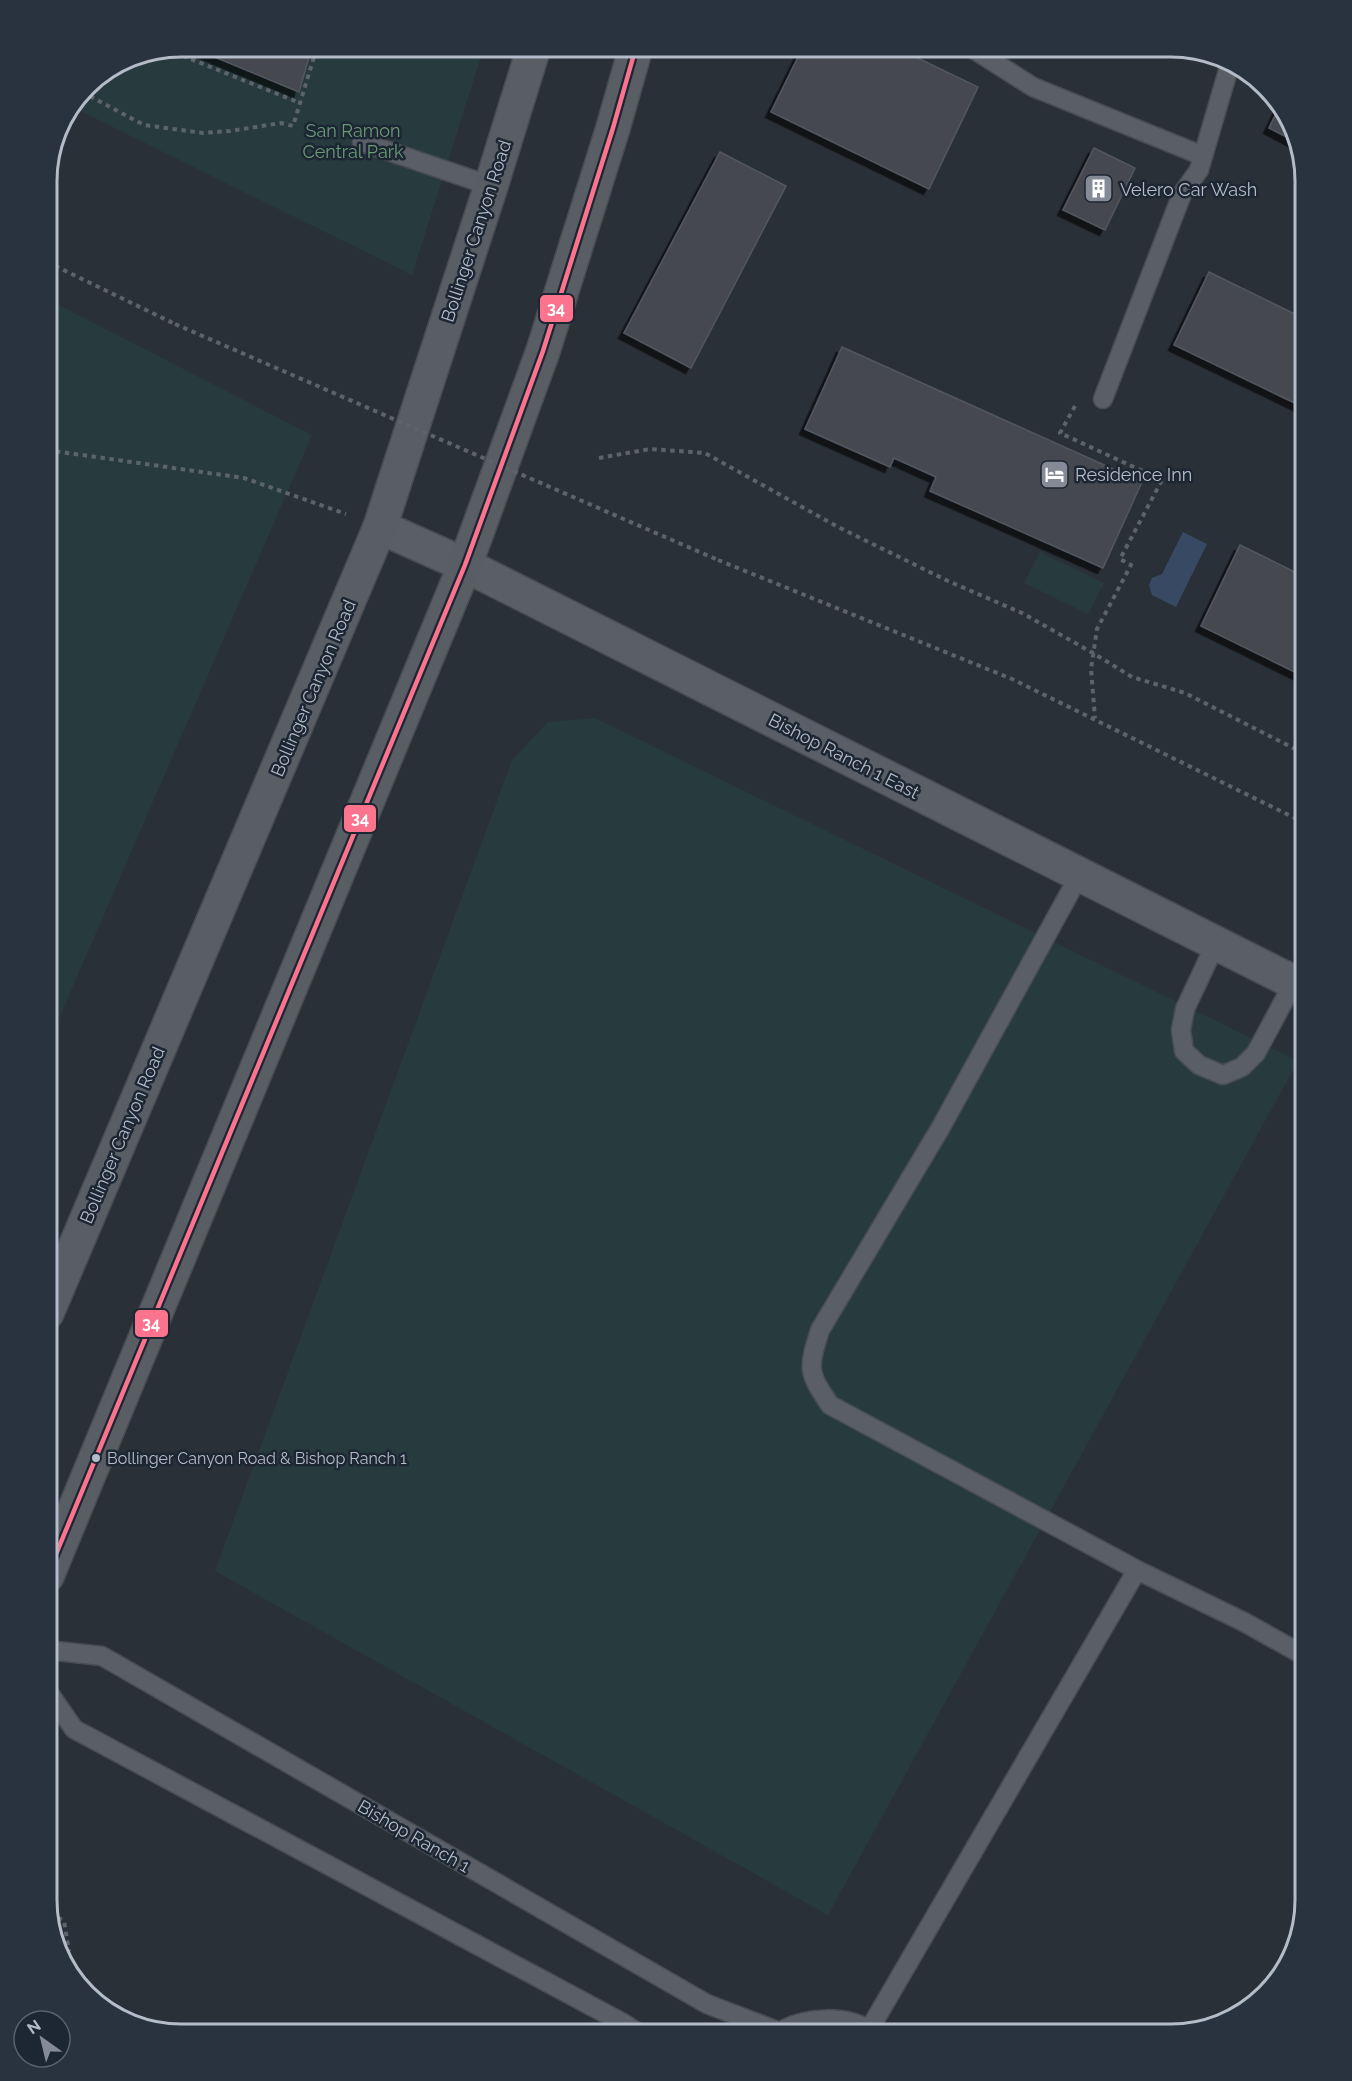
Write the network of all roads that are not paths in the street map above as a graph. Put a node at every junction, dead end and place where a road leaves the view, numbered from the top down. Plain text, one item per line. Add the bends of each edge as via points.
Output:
1 (531, 57) edge
2 (633, 57) edge
3 (986, 57) edge
4 (1228, 71) edge
5 (362, 142) dead end
6 (1203, 156) junction
7 (491, 186) junction
8 (1103, 399) dead end
9 (380, 527) junction
10 (465, 565) junction
11 (1080, 874) junction
12 (1216, 943) junction
13 (1295, 982) edge
14 (1295, 993) edge
15 (57, 1289) edge
16 (57, 1549) edge
17 (1137, 1570) junction
18 (1295, 1650) edge
19 (57, 1651) edge
20 (57, 1705) edge
21 (621, 2024) edge
22 (756, 2024) edge
23 (795, 2024) edge
24 (854, 2024) edge
25 (877, 2024) edge

1 - 7 main road, Bollinger Canyon Road
2 - 10 main road via 543,351
3 - 6 lane via 1033,87
4 - 6 lane
5 - 7 lane
6 - 8 lane via 1199,170 1182,194
7 - 9 main road, Bollinger Canyon Road
9 - 10 street, Bishop Ranch 1 East
9 - 15 main road, Bollinger Canyon Road
10 - 11 street, Bishop Ranch 1 East
10 - 16 main road
11 - 12 street, Bishop Ranch 1 East
11 - 17 lane via 941,1127 820,1330 811,1359 813,1379 830,1405
12 - 13 street, Bishop Ranch 1 East
12 - 14 lane via 1185,1009 1181,1030 1184,1051 1199,1065 1223,1075 1242,1067 1256,1053
17 - 18 lane
17 - 25 lane
19 - 22 lane, Bishop Ranch 1 via 102,1656 707,2004
20 - 21 lane via 74,1730
23 - 24 lane via 820,2019

